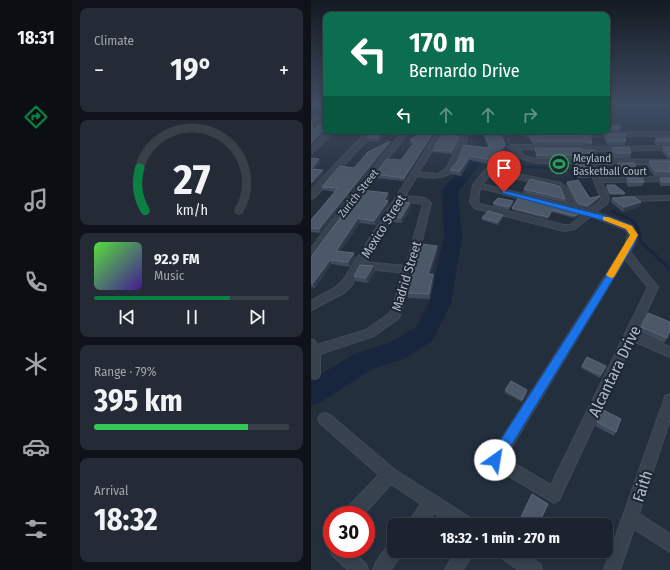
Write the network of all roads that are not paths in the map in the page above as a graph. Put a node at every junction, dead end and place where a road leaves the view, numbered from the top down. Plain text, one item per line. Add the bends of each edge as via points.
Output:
1 (330, 134) edge
2 (368, 134) edge
3 (404, 134) edge
4 (440, 134) edge
5 (457, 134) edge
6 (527, 134) dead end
7 (578, 134) junction
8 (670, 134) edge
9 (584, 148) junction
10 (670, 148) edge
11 (311, 152) edge
12 (670, 162) edge
13 (590, 163) junction
14 (416, 174) junction
15 (670, 179) edge
16 (597, 180) junction
17 (477, 185) junction
18 (311, 196) edge
19 (400, 198) junction
20 (670, 198) edge
21 (605, 199) junction
22 (573, 209) junction
23 (590, 213) junction
24 (625, 252) junction
25 (311, 254) edge
26 (359, 265) junction
27 (410, 270) junction
28 (311, 306) edge
29 (631, 335) junction
30 (313, 347) edge
31 (670, 352) edge
32 (314, 374) dead end
33 (670, 400) edge
34 (325, 419) dead end
35 (390, 475) junction
36 (431, 502) junction
37 (361, 506) edge
38 (420, 518) edge
39 (455, 518) edge
40 (631, 518) junction
41 (670, 544) edge
42 (347, 558) edge
43 (390, 558) edge
44 (461, 558) edge
45 (516, 558) edge
46 (532, 569) edge
47 (360, 570) edge
48 (381, 570) edge
49 (453, 570) edge
50 (612, 570) edge

1 - 11 street
2 - 18 street
3 - 25 street, Zurich Street
4 - 14 street, Mexico Street
5 - 14 street via 464,138 444,176
6 - 7 street
7 - 8 street
7 - 9 street
9 - 10 street
9 - 13 street
9 - 13 street via 512,147 522,157 536,161
12 - 13 street
13 - 16 street
14 - 19 street, Mexico Street
15 - 16 street
16 - 21 street
17 - 22 street
17 - 22 street via 490,170 559,185 564,189
17 - 23 street via 474,202 477,206 564,228 572,227
19 - 26 street, Mexico Street
19 - 27 street, Madrid Street via 422,200 427,203
20 - 21 street
21 - 23 street
22 - 23 street
23 - 24 street via 629,228 633,232 634,235
24 - 29 street, Alcantara Drive via 653,287
24 - 29 street, Alcantara Drive via 495,460 554,495
26 - 27 street
26 - 28 street, Mexico Street via 340,290
27 - 30 street, Madrid Street via 395,316 369,332
29 - 31 street
30 - 32 street
33 - 40 street, Faith
34 - 35 street
35 - 36 street
35 - 37 street
36 - 38 street
36 - 39 street
40 - 41 street
40 - 50 street, Faith
42 - 47 street
43 - 48 street
44 - 49 street
45 - 46 street

